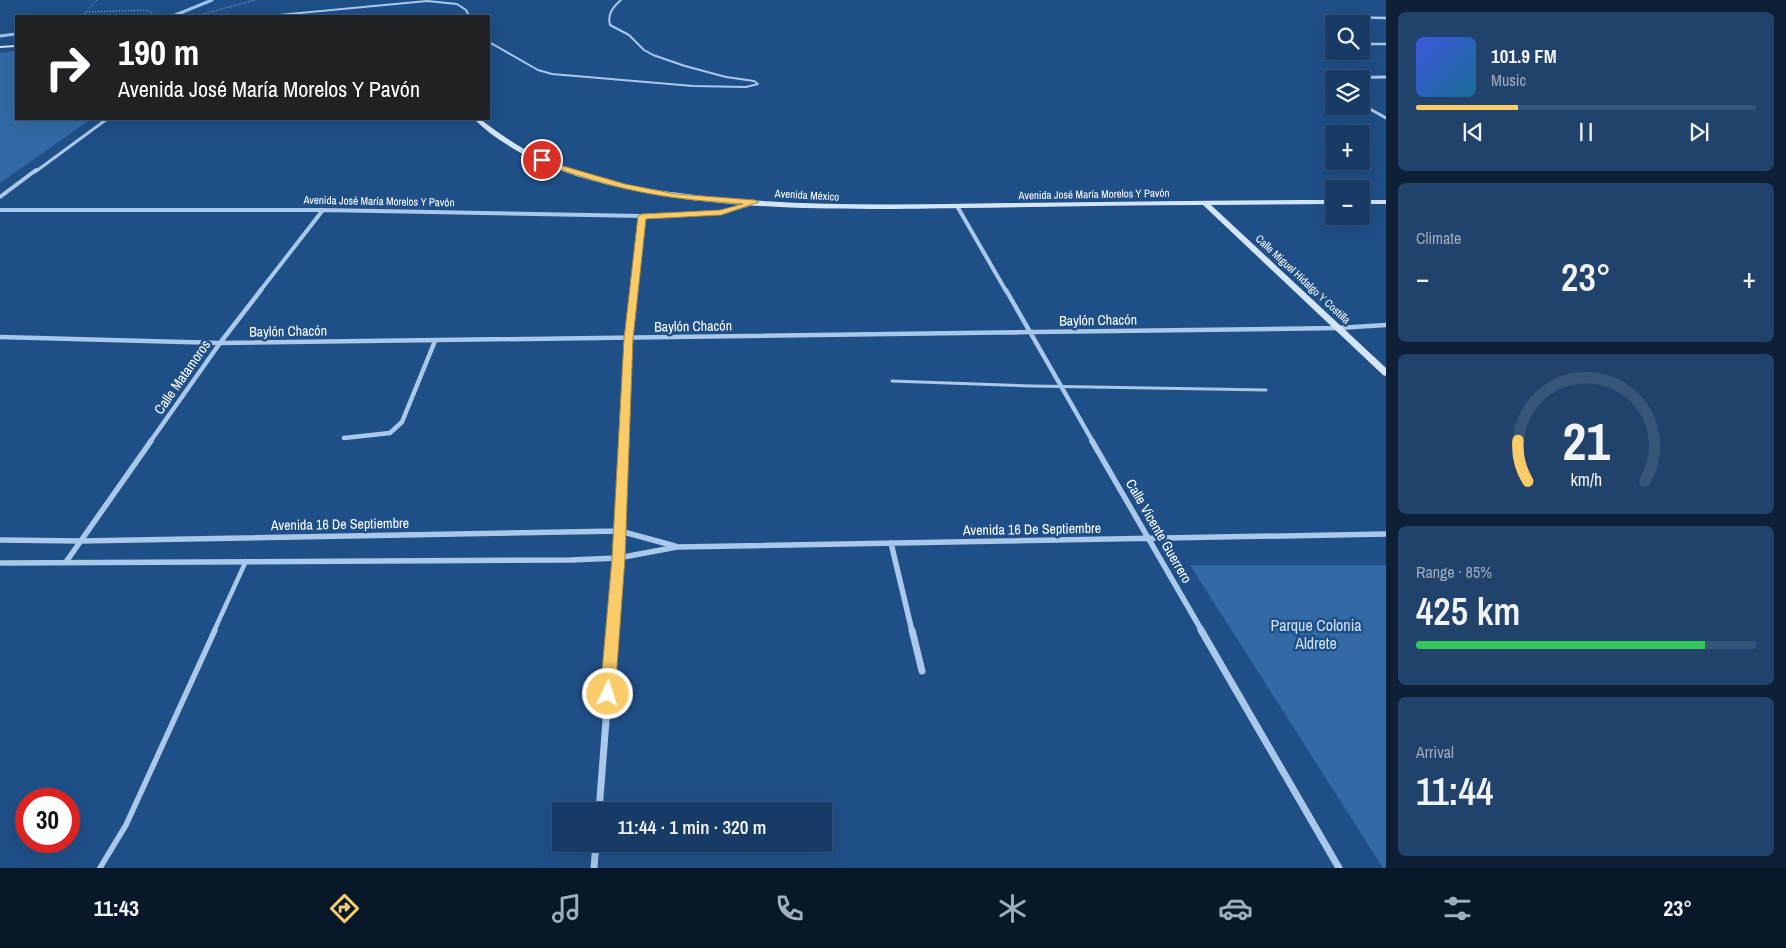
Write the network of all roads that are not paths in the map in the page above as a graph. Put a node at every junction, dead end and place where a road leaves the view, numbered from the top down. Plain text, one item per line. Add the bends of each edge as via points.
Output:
1 (622, 0) edge
2 (279, 15) edge
3 (468, 15) edge
4 (1370, 18) edge
5 (1386, 18) edge
6 (490, 43) edge
7 (1370, 44) edge
8 (1386, 44) edge
9 (15, 46) edge
10 (0, 48) edge
11 (1370, 77) edge
12 (1386, 77) edge
13 (1370, 109) edge
14 (1386, 118) edge
15 (106, 120) edge
16 (478, 120) edge
17 (0, 197) edge
18 (755, 202) junction
19 (1204, 202) junction
20 (1325, 202) edge
21 (1370, 202) edge
22 (1386, 202) edge
23 (957, 206) junction
24 (854, 207) joint
25 (0, 210) edge
26 (324, 210) junction
27 (642, 216) junction
28 (1386, 325) edge
29 (1338, 328) junction
30 (1030, 332) junction
31 (0, 337) edge
32 (628, 339) junction
33 (435, 341) junction
34 (220, 343) junction
35 (1386, 373) edge
36 (892, 381) dead end
37 (1061, 386) junction
38 (1266, 390) dead end
39 (344, 438) dead end
40 (620, 531) junction
41 (1386, 534) edge
42 (1149, 539) junction
43 (0, 540) edge
44 (81, 541) junction
45 (891, 543) junction
46 (677, 547) junction
47 (618, 558) junction
48 (246, 561) junction
49 (66, 562) junction
50 (0, 563) edge
51 (922, 671) dead end
52 (600, 802) edge
53 (595, 852) edge
54 (100, 868) edge
55 (594, 868) edge
56 (1338, 868) edge

1 - 6 lane via 610,12 610,25 629,34 647,53 758,84 749,87 693,86 552,74 538,70
2 - 3 lane via 427,1 457,4
4 - 5 street
7 - 8 street
9 - 10 main road
11 - 12 street
13 - 14 street
15 - 17 street
16 - 18 main road, Avenida México via 512,145 580,174 676,196
18 - 24 main road, Avenida México
18 - 27 street, Avenida José María Morelos Y Pavón via 721,213
19 - 20 main road, Avenida José María Morelos Y Pavón
19 - 23 main road, Avenida José María Morelos Y Pavón
19 - 29 main road, Calle Miguel Hidalgo Y Costilla
21 - 22 main road
23 - 24 main road, Avenida José María Morelos Y Pavón
23 - 30 street, Calle Vicente Guerrero
25 - 26 street, Avenida José María Morelos Y Pavón
26 - 27 street, Avenida José María Morelos Y Pavón
26 - 34 street, Calle Matamoros
27 - 32 street
28 - 29 street, Baylón Chacón
29 - 30 street, Baylón Chacón
29 - 35 main road, Calle Miguel Hidalgo Y Costilla
30 - 32 street, Baylón Chacón
30 - 37 street, Calle Vicente Guerrero
31 - 34 street, Baylón Chacón
32 - 33 street, Baylón Chacón
32 - 40 street
33 - 34 street, Baylón Chacón
33 - 39 street via 402,422 390,433
34 - 44 street, Calle Matamoros
36 - 37 lane
37 - 38 lane
37 - 42 street, Calle Vicente Guerrero
40 - 44 street, Avenida 16 De Septiembre
40 - 46 street, Avenida 16 De Septiembre
40 - 47 street
41 - 42 street, Avenida 16 De Septiembre
42 - 45 street, Avenida 16 De Septiembre
42 - 56 street, Calle Vicente Guerrero
43 - 44 street, Avenida 16 De Septiembre
44 - 49 street, Calle Matamoros
45 - 46 street, Avenida 16 De Septiembre
45 - 51 street
46 - 47 street, Avenida 16 De Septiembre
47 - 48 street, Avenida 16 De Septiembre
47 - 52 street
48 - 49 street, Avenida 16 De Septiembre
48 - 54 lane via 126,825
49 - 50 street, Avenida 16 De Septiembre
53 - 55 street

